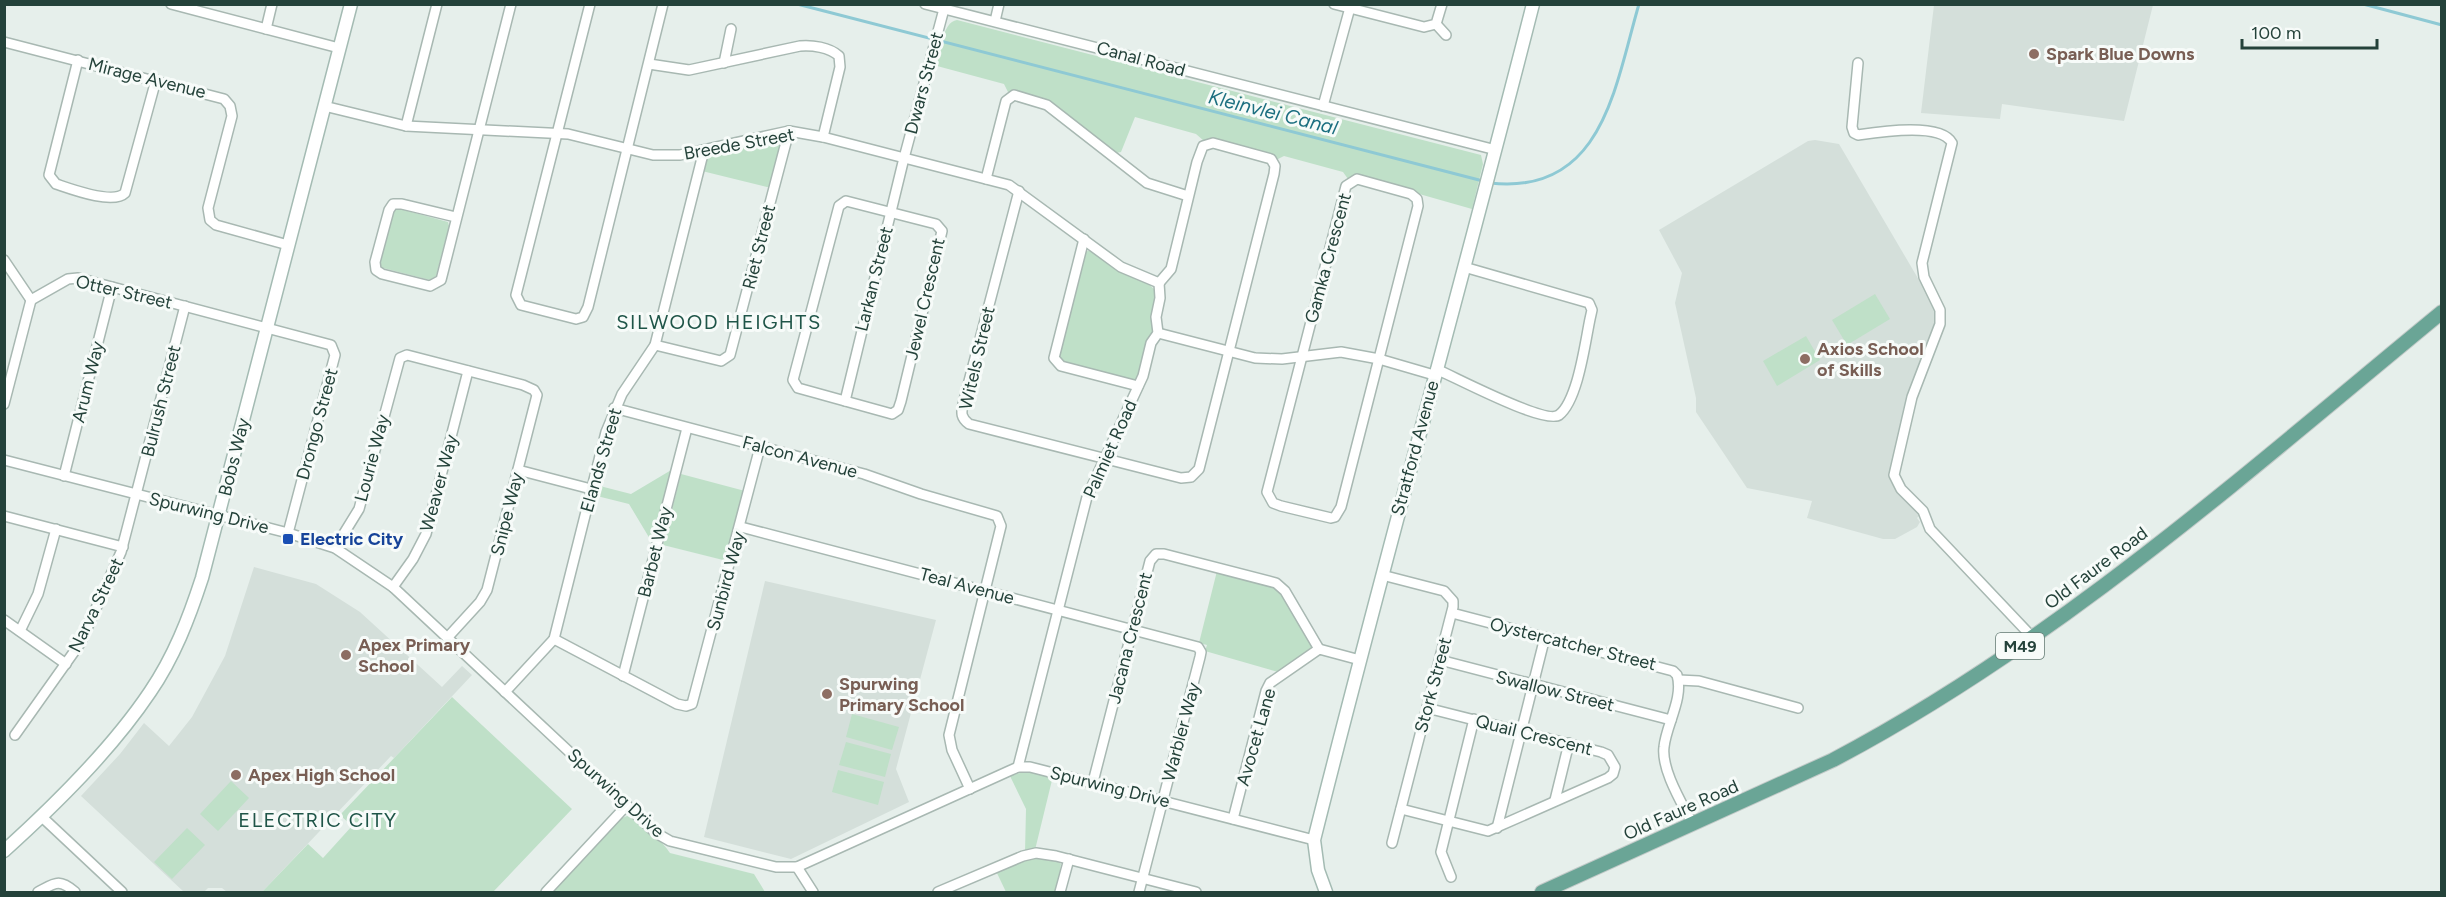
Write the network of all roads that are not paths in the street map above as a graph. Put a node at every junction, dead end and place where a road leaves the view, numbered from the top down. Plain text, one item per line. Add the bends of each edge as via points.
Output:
1 (171, 4) edge
2 (272, 4) edge
3 (351, 4) edge
4 (437, 4) edge
5 (511, 4) edge
6 (590, 4) edge
7 (663, 4) edge
8 (926, 4) edge
9 (999, 4) edge
10 (1334, 4) edge
11 (1442, 4) edge
12 (1533, 4) edge
13 (1351, 7) edge
14 (205, 9) edge
15 (943, 12) junction
16 (995, 21) junction
17 (1436, 24) junction
18 (266, 29) junction
19 (731, 29) dead end
20 (1446, 35) dead end
21 (4, 42) edge
22 (339, 48) junction
23 (78, 60) junction
24 (724, 63) junction
25 (1858, 63) dead end
26 (650, 64) junction
27 (156, 80) junction
28 (324, 106) junction
29 (1323, 106) junction
30 (406, 126) junction
31 (478, 129) junction
32 (789, 131) junction
33 (555, 133) junction
34 (823, 137) junction
35 (628, 149) junction
36 (704, 150) junction
37 (1496, 150) junction
38 (904, 158) junction
39 (986, 179) junction
40 (1019, 191) junction
41 (1188, 196) junction
42 (891, 212) junction
43 (456, 217) junction
44 (1084, 239) junction
45 (288, 245) junction
46 (4, 260) edge
47 (1464, 267) junction
48 (1159, 283) junction
49 (112, 287) junction
50 (31, 300) junction
51 (185, 306) junction
52 (2442, 312) edge
53 (267, 327) junction
54 (1158, 333) junction
55 (655, 345) junction
56 (1227, 352) junction
57 (1303, 355) junction
58 (1379, 359) junction
59 (468, 371) junction
60 (1435, 372) junction
61 (1138, 386) junction
62 (844, 401) junction
63 (4, 404) edge
64 (614, 408) junction
65 (687, 428) junction
66 (760, 447) junction
67 (1104, 458) junction
68 (4, 460) edge
69 (518, 470) junction
70 (64, 476) junction
71 (591, 489) junction
72 (137, 495) junction
73 (4, 516) edge
74 (218, 516) junction
75 (741, 527) junction
76 (56, 529) junction
77 (288, 533) junction
78 (123, 547) junction
79 (335, 548) junction
80 (1382, 575) junction
81 (393, 587) junction
82 (985, 590) junction
83 (1058, 610) junction
84 (1452, 613) junction
85 (4, 620) edge
86 (1132, 628) junction
87 (20, 631) junction
88 (448, 637) junction
89 (1545, 637) junction
90 (2033, 638) junction
91 (554, 639) junction
92 (1193, 645) joint
93 (1319, 649) junction
94 (1360, 660) junction
95 (1440, 660) junction
96 (66, 664) junction
97 (623, 676) junction
98 (1679, 680) junction
99 (1532, 686) junction
100 (505, 692) junction
101 (1427, 708) junction
102 (1798, 708) dead end
103 (1474, 719) junction
104 (1671, 720) junction
105 (1521, 731) junction
106 (15, 735) dead end
107 (1569, 744) junction
108 (1018, 767) junction
109 (1093, 782) junction
110 (970, 789) junction
111 (1556, 800) junction
112 (1163, 801) junction
113 (627, 805) junction
114 (1401, 809) junction
115 (42, 817) junction
116 (1233, 819) junction
117 (1447, 822) junction
118 (1693, 825) junction
119 (1497, 828) junction
120 (1314, 840) junction
121 (1392, 843) dead end
122 (4, 851) edge
123 (1069, 859) junction
124 (797, 867) junction
125 (1451, 877) dead end
126 (1142, 878) junction
127 (38, 892) edge
128 (75, 892) edge
129 (120, 892) edge
130 (546, 892) edge
131 (813, 892) edge
132 (939, 892) edge
133 (1060, 892) edge
134 (1138, 892) edge
135 (1196, 892) edge
136 (1326, 892) edge
137 (1542, 892) edge

1 - 14 street
2 - 18 street
3 - 22 street, Bobs Way
4 - 30 street
5 - 31 street
6 - 33 street
7 - 26 street
8 - 15 street, Canal Road
9 - 16 street
10 - 13 street
11 - 17 street
12 - 37 street, Stratford Avenue
13 - 17 street via 1418,27
13 - 29 street
14 - 18 street
15 - 16 street, Canal Road
15 - 38 street, Dwars Street
16 - 29 street, Canal Road
17 - 20 street
18 - 22 street
19 - 24 street
21 - 23 street, Mirage Avenue
22 - 28 street, Bobs Way
23 - 27 street, Mirage Avenue
23 - 27 street via 49,174 56,184 81,192 117,199 125,193
24 - 26 street via 683,70
24 - 34 street via 807,45 837,53 840,67
25 - 90 street via 1854,133 1928,132 1946,135 1952,143 1922,263 1924,277 1940,310 1940,324 1912,398 1895,467 1896,482 1923,511 1930,529
26 - 35 street
27 - 45 street, Mirage Avenue via 220,97 232,109 208,208 210,219 216,225
28 - 30 street, Breede Street
28 - 45 street, Bobs Way
29 - 37 street, Canal Road
30 - 31 street, Breede Street
31 - 33 street, Breede Street
31 - 43 street
32 - 34 street, Breede Street
32 - 36 street, Breede Street
32 - 55 street, Riet Street via 730,355 721,361
33 - 35 street, Breede Street
33 - 35 street via 516,295 521,305 568,318 579,319 588,307
34 - 38 street, Breede Street
35 - 36 street, Breede Street via 666,156
36 - 55 street, Elands Street
37 - 47 street, Stratford Avenue
38 - 39 street, Breede Street
38 - 42 street, Larkan Street
39 - 40 street, Breede Street
39 - 41 street via 1006,101 1014,96 1047,105 1148,183
40 - 44 street, Breede Street
40 - 67 street, Witels Street via 963,404 963,417 969,424
41 - 48 street, Palmiet Road via 1171,270
41 - 56 street, Palmiet Road via 1200,151 1207,144 1268,158 1275,166
42 - 62 street, Larkan Street
42 - 62 street, Jewel Crescent via 846,201 839,206 794,375 798,388
42 - 62 street, Jewel Crescent via 936,224 942,231 914,352 895,412 889,414
43 - 43 street via 439,283 430,286 376,270 393,204
44 - 48 street, Breede Street via 1121,267
44 - 61 street via 1054,358 1061,366
45 - 53 street, Bobs Way
46 - 50 street
47 - 60 street, Stratford Avenue
47 - 60 street via 1589,303 1592,310 1575,385 1566,407 1552,418
48 - 54 street, Palmiet Road
49 - 50 street, Otter Street via 72,278
49 - 51 street, Otter Street
49 - 70 street, Arum Way
50 - 63 street
51 - 53 street, Otter Street
51 - 72 street, Bulrush Street
52 - 90 main road, Old Faure Road / M49 via 2101,589
53 - 74 street, Bobs Way
53 - 77 street, Drongo Street via 326,342 335,351
54 - 56 street
54 - 61 street, Palmiet Road via 1151,343
55 - 64 street, Elands Street
56 - 57 street via 1268,359
56 - 67 street via 1196,474 1187,478
57 - 58 street via 1341,352
57 - 58 street via 1267,492 1273,503 1330,518 1341,507
57 - 58 street, Gamka Crescent via 1346,186 1357,179 1411,194 1418,202
58 - 60 street
59 - 69 street, Snipe Way via 523,385 537,395
59 - 79 street, Lourie Way via 407,355 396,362 363,495 355,518
59 - 81 street, Weaver Way via 426,534
60 - 80 street, Stratford Avenue
61 - 67 street, Palmiet Road
64 - 65 street, Falcon Avenue
64 - 71 street, Elands Street
65 - 66 street, Falcon Avenue
65 - 97 street, Barbet Way
66 - 75 street, Sunbird Way
66 - 82 street, Falcon Avenue via 864,474 997,516 1001,526
67 - 83 street, Palmiet Road via 1087,497
68 - 70 street, Spurwing Drive
69 - 71 street
69 - 88 street, Snipe Way via 487,590
70 - 72 street, Spurwing Drive
71 - 91 street, Elands Street
72 - 74 street, Spurwing Drive
72 - 78 street, Narva Street
73 - 76 street
74 - 77 street, Spurwing Drive
74 - 115 street, Bobs Way via 185,627 151,690
75 - 82 street, Teal Avenue
75 - 97 street, Sunbird Way via 694,700 682,706
76 - 78 street
76 - 87 street via 38,594
77 - 79 street, Spurwing Drive
78 - 96 street, Narva Street via 81,642
79 - 81 street, Spurwing Drive
80 - 84 street, Stork Street via 1444,591 1453,601
80 - 94 street, Stratford Avenue
81 - 88 street, Spurwing Drive
82 - 83 street, Teal Avenue
82 - 110 street via 949,735
83 - 86 street, Teal Avenue
83 - 108 street, Palmiet Road
84 - 89 street, Oystercatcher Street
84 - 95 street, Stork Street
85 - 87 street
86 - 92 street, Teal Avenue
86 - 93 street, Jacana Crescent via 1150,561 1160,553 1279,585
86 - 109 street, Jacana Crescent
87 - 96 street
88 - 100 street, Spurwing Drive
89 - 98 street, Oystercatcher Street via 1668,668
89 - 99 street
90 - 118 main road, Old Faure Road / M49 via 1876,737
91 - 97 street
91 - 100 street, Elands Street
92 - 112 street, Warbler Way via 1201,654
93 - 94 street
93 - 116 street, Avocet Lane via 1268,686
94 - 120 street, Stratford Avenue
95 - 99 street, Swallow Street
95 - 101 street, Stork Street
96 - 106 street, Narva Street
98 - 102 street via 1699,681
98 - 104 street, Oystercatcher Street
99 - 104 street, Swallow Street
99 - 105 street
100 - 113 street, Spurwing Drive
101 - 103 street, Quail Crescent
101 - 114 street, Stork Street
103 - 105 street, Quail Crescent
103 - 117 street
104 - 118 street, Oystercatcher Street via 1664,759
105 - 107 street, Quail Crescent
105 - 119 street
107 - 111 street
107 - 111 street, Quail Crescent via 1608,755 1615,766 1608,778
108 - 109 street, Spurwing Drive
108 - 110 street, Spurwing Drive
109 - 112 street, Spurwing Drive
110 - 124 street, Spurwing Drive
111 - 119 street, Quail Crescent
112 - 116 street, Spurwing Drive
112 - 126 street, Warbler Way
113 - 124 street, Spurwing Drive via 670,841 776,867
113 - 130 street
114 - 117 street, Quail Crescent
114 - 121 street, Stork Street
115 - 122 street, Bobs Way
115 - 129 street
116 - 120 street, Spurwing Drive
117 - 119 street, Quail Crescent via 1483,831
117 - 125 street via 1441,852
118 - 137 main road, Old Faure Road / M49
120 - 136 street, Stratford Avenue
123 - 126 street
123 - 132 street via 1030,854
123 - 133 street
124 - 131 street
126 - 134 street, Warbler Way
126 - 135 street
127 - 128 street via 55,883 67,885

